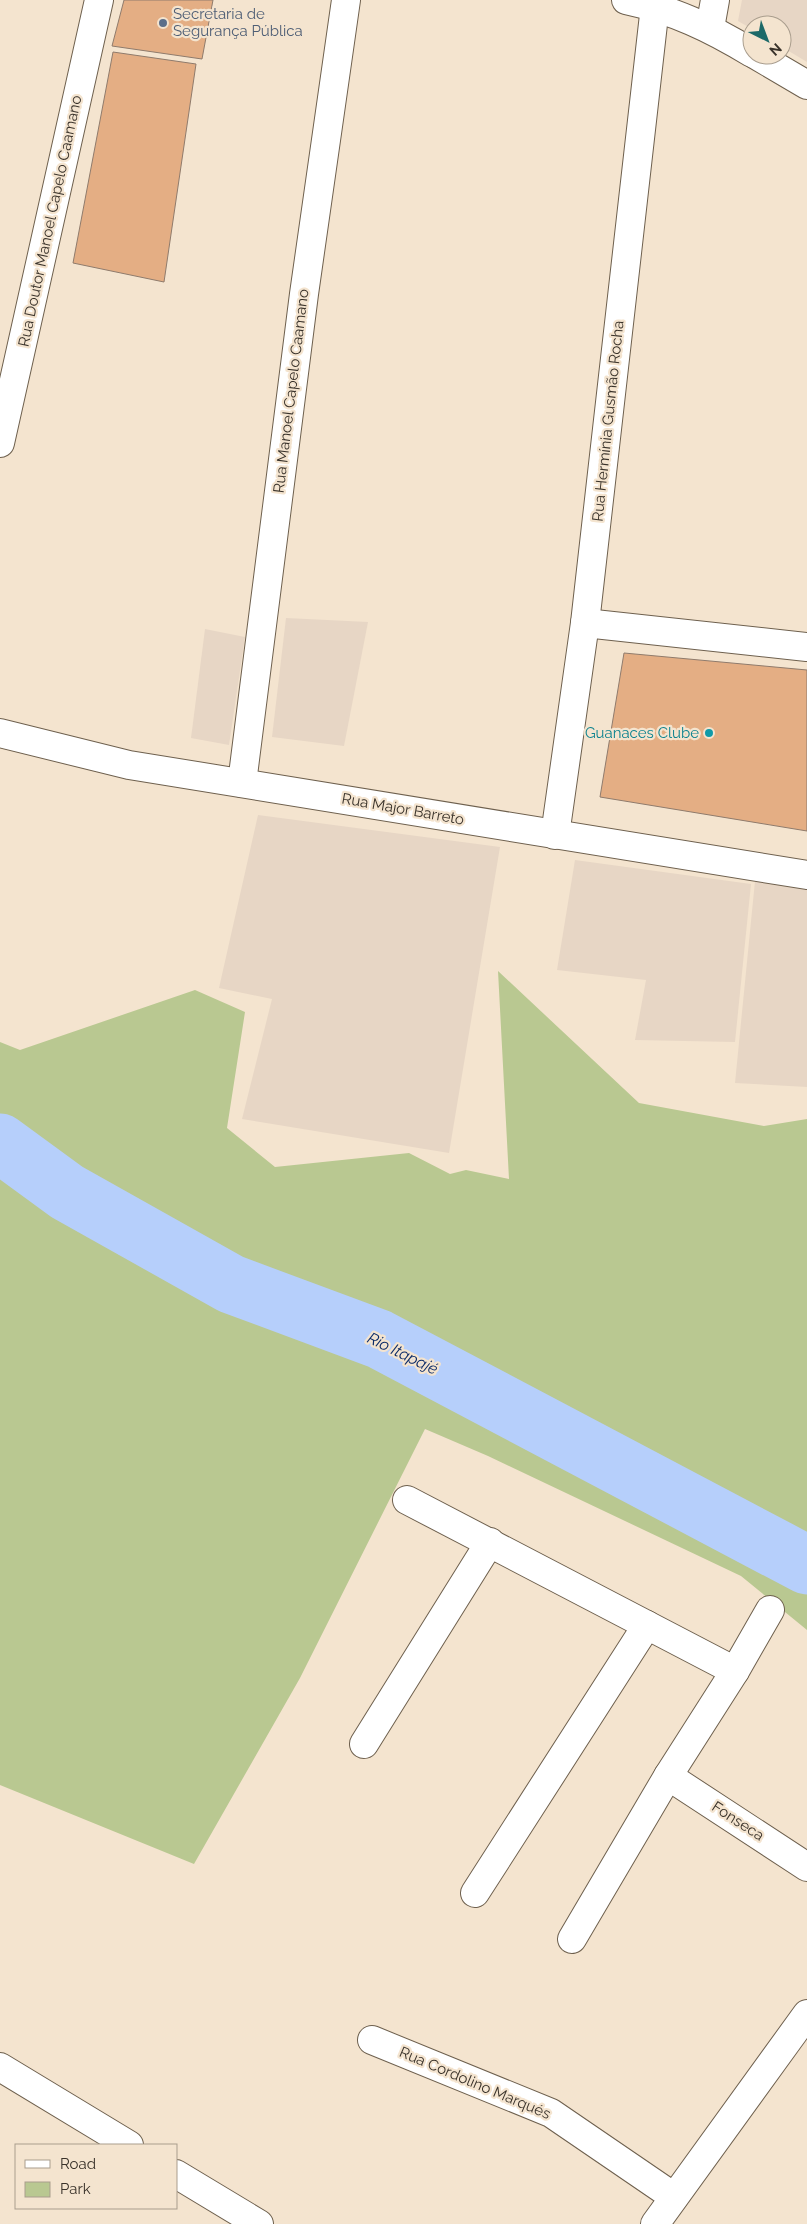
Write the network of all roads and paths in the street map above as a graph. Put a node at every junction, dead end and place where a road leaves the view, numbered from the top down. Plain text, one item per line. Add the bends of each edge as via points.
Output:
1 (99, 0) edge
2 (346, 0) edge
3 (626, 0) edge
4 (716, 0) edge
5 (655, 6) junction
6 (710, 28) junction
7 (742, 47) edge
8 (772, 65) edge
9 (807, 86) edge
10 (0, 443) edge
11 (585, 623) junction
12 (807, 647) edge
13 (0, 733) edge
14 (242, 783) junction
15 (555, 835) junction
16 (807, 875) edge
17 (407, 1500) dead end
18 (490, 1542) junction
19 (770, 1610) dead end
20 (647, 1624) junction
21 (735, 1671) junction
22 (364, 1744) dead end
23 (668, 1776) junction
24 (807, 1867) edge
25 (475, 1893) dead end
26 (572, 1939) dead end
27 (807, 2014) edge
28 (372, 2040) dead end
29 (0, 2067) edge
30 (127, 2144) edge
31 (178, 2175) edge
32 (674, 2198) junction
33 (259, 2224) edge
34 (655, 2224) edge

1 - 10 street, Rua Doutor Manoel Capelo Caamano
2 - 14 street, Rua Manoel Capelo Caamano via 304,294
3 - 5 street
4 - 6 street
5 - 6 street
5 - 11 street, Rua Hermínia Gusmão Rocha
6 - 7 street
8 - 9 street
11 - 12 street
11 - 15 street, Rua Hermínia Gusmão Rocha
13 - 14 street, Rua Major Barreto via 129,765
14 - 15 street, Rua Major Barreto
15 - 16 street, Rua Major Barreto
17 - 18 street
18 - 20 street
18 - 22 street
19 - 21 street
20 - 21 street
20 - 25 street
21 - 23 street
23 - 24 street, Fonseca
23 - 26 street
27 - 32 street
28 - 32 street, Rua Cordolino Marqués via 551,2113
29 - 30 street
31 - 33 street
32 - 34 street

